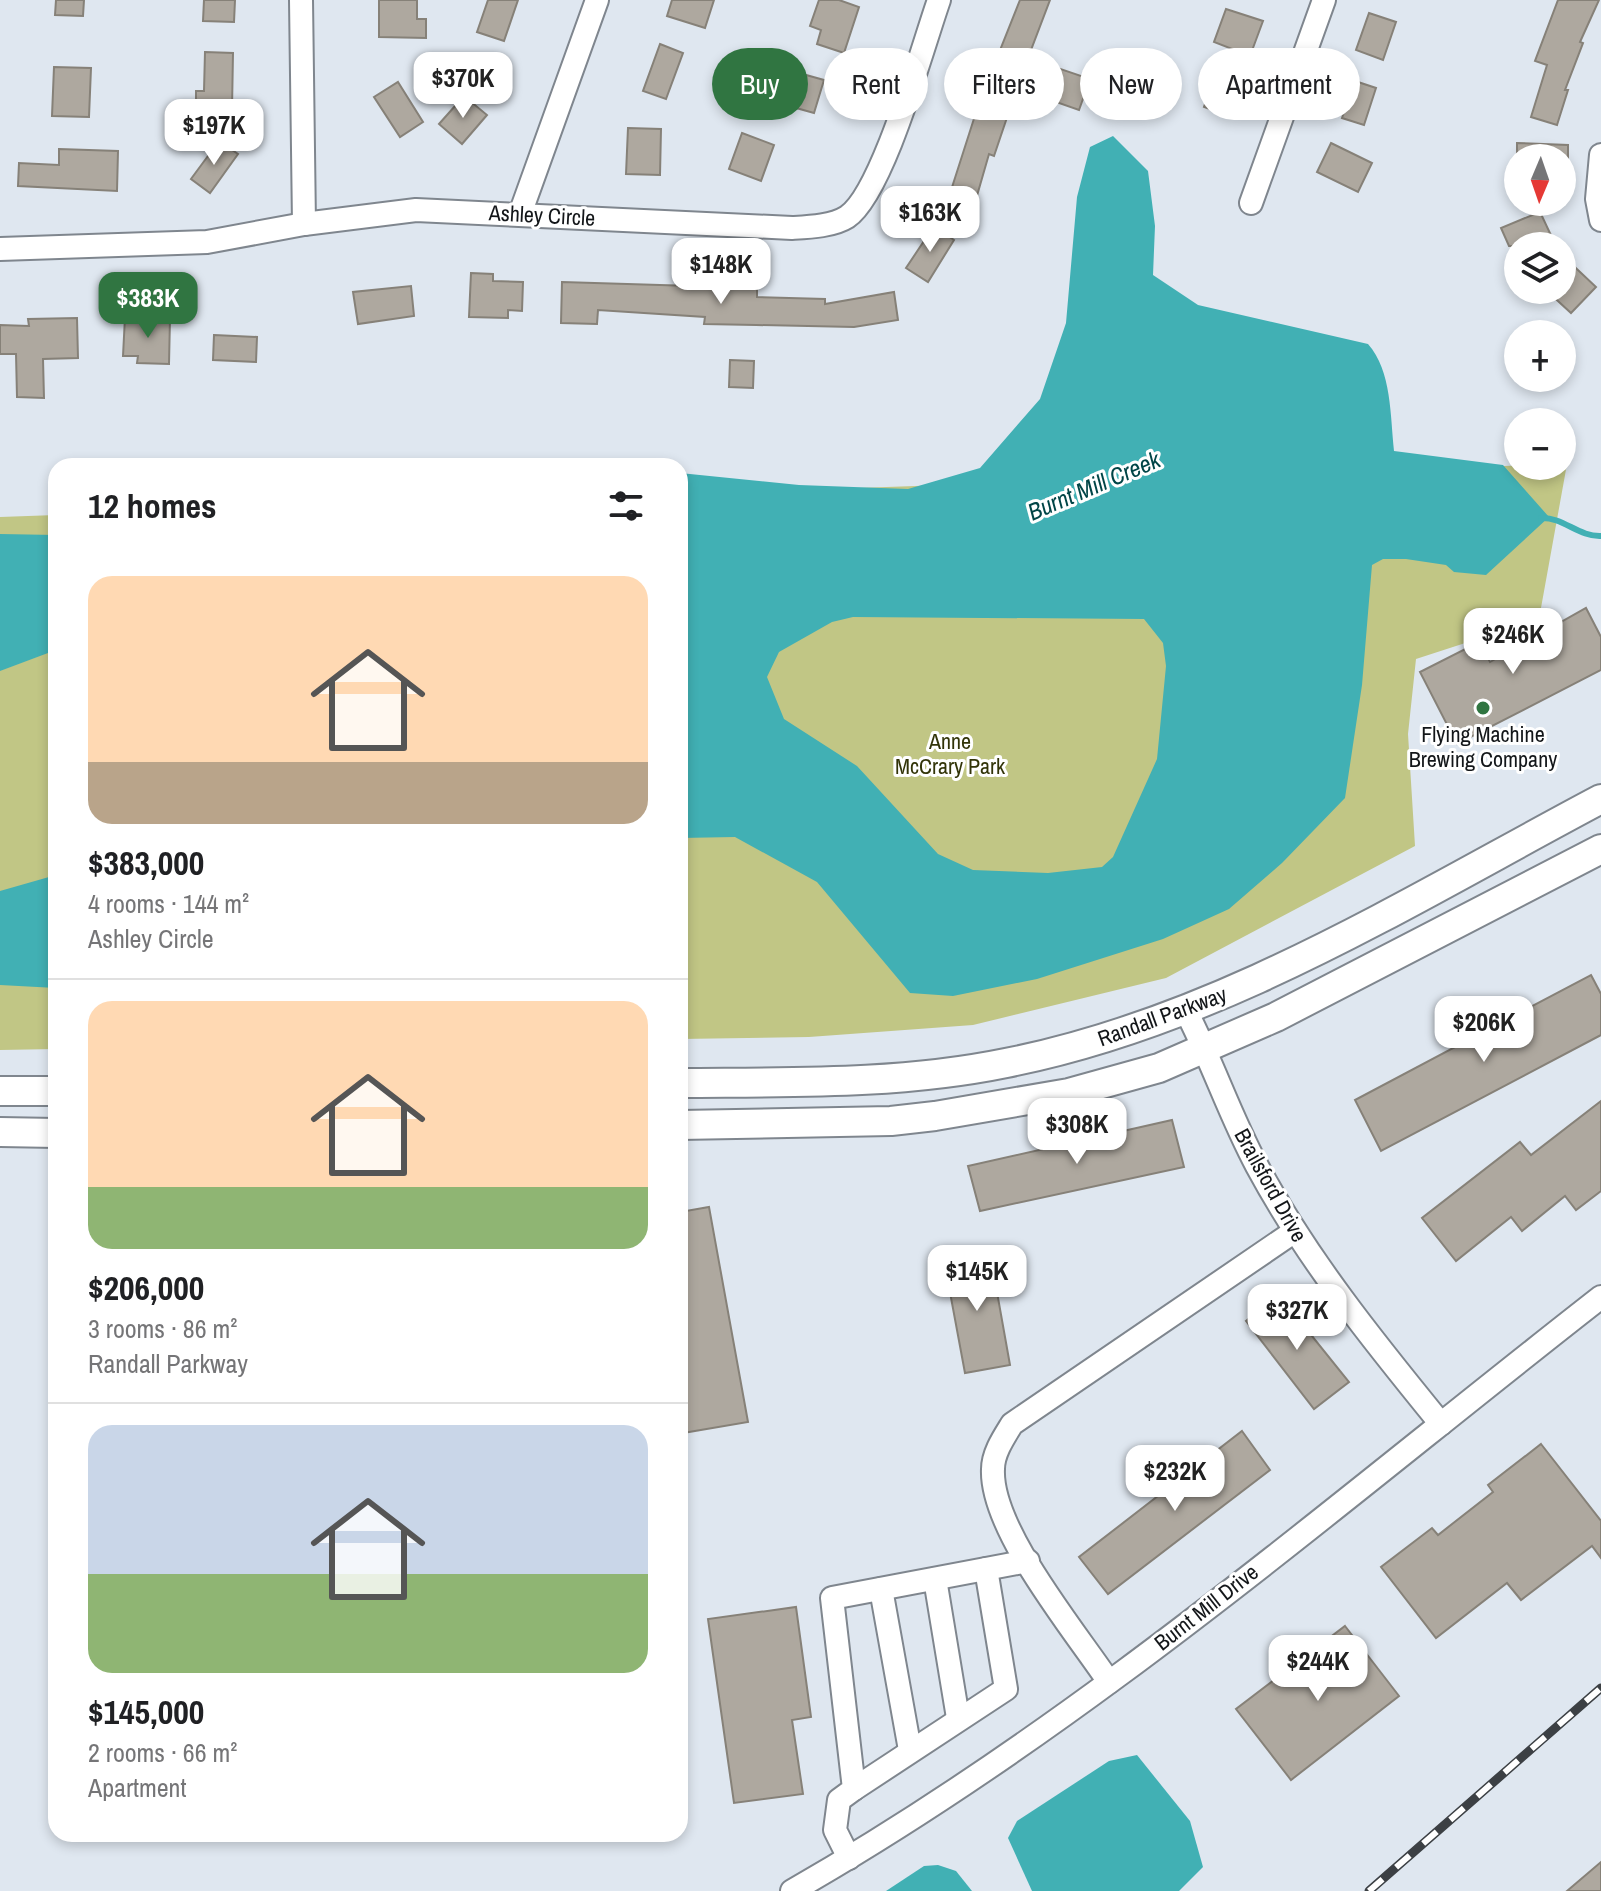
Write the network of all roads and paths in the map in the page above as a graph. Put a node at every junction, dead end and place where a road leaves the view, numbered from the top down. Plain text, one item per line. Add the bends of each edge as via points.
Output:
1 (301, 0) edge
2 (597, 0) edge
3 (939, 0) edge
4 (1324, 0) edge
5 (1601, 155) edge
6 (1251, 203) dead end
7 (520, 214) junction
8 (1601, 220) edge
9 (304, 224) junction
10 (0, 249) edge
11 (1601, 799) edge
12 (1601, 849) edge
13 (1186, 1011) junction
14 (1206, 1050) junction
15 (688, 1083) edge
16 (0, 1091) edge
17 (48, 1091) edge
18 (688, 1125) edge
19 (0, 1132) edge
20 (48, 1133) edge
21 (1295, 1231) junction
22 (1601, 1297) edge
23 (1441, 1424) junction
24 (1028, 1561) junction
25 (986, 1569) junction
26 (935, 1579) junction
27 (881, 1589) junction
28 (1109, 1682) junction
29 (958, 1718) junction
30 (910, 1750) junction
31 (854, 1789) junction
32 (849, 1858) junction
33 (792, 1891) edge

1 - 9 street
2 - 7 street
3 - 7 street, Ashley Circle via 876,175 859,207 845,219 792,228
4 - 6 street
5 - 8 street
7 - 9 street, Ashley Circle via 416,210
9 - 10 street, Ashley Circle via 207,242
11 - 13 main road, Randall Parkway
12 - 14 main road, Randall Parkway
13 - 14 street, Brailsford Drive
13 - 15 main road, Randall Parkway via 1088,1044 970,1070 870,1080
14 - 18 main road, Randall Parkway via 1097,1085 981,1111 891,1121
14 - 21 street, Brailsford Drive via 1255,1163
16 - 17 main road
19 - 20 main road
21 - 23 street, Brailsford Drive
21 - 24 street via 1012,1424 992,1466 995,1499
22 - 23 street, Burnt Mill Drive
23 - 28 street, Burnt Mill Drive
24 - 25 street
24 - 28 street
25 - 26 street
25 - 29 street via 1006,1689
26 - 27 street
26 - 29 street
27 - 30 street
27 - 31 street via 832,1598
28 - 32 street, Burnt Mill Drive via 963,1788
29 - 30 street
30 - 31 street
31 - 32 street via 839,1800 835,1830
32 - 33 street, Burnt Mill Drive

